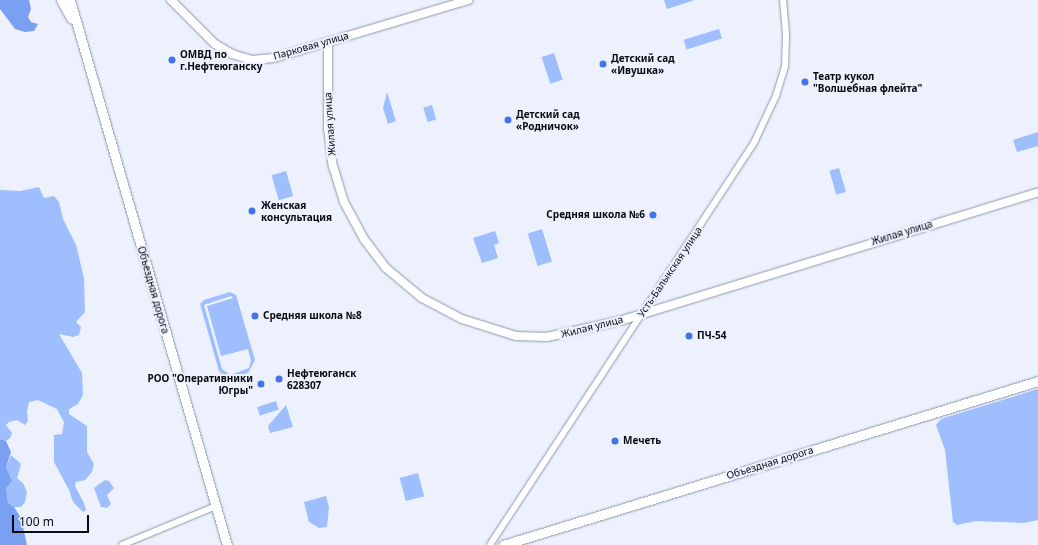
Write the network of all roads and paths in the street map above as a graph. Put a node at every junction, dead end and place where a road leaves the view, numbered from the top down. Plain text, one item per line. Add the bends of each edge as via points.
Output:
1 (61, 0) edge
2 (70, 0) edge
3 (171, 0) edge
4 (469, 0) edge
5 (783, 0) edge
6 (80, 36) junction
7 (328, 42) junction
8 (1038, 192) edge
9 (641, 314) junction
10 (1038, 381) edge
11 (216, 506) junction
12 (122, 545) edge
13 (227, 545) edge
14 (490, 545) edge
15 (503, 545) edge

1 - 6 main road
2 - 6 main road
3 - 7 main road, Парковая улица via 210,40 242,58 274,58
4 - 7 main road, Парковая улица
5 - 9 street, Усть-Балыкская улица via 785,66 770,110 735,174
6 - 11 main road, Объездная дорога
7 - 9 main road, Жилая улица via 328,128 333,166 340,189 353,221 370,248 406,286 447,312 516,336 557,336
8 - 9 main road, Жилая улица
9 - 14 street, Усть-Балыкская улица
10 - 15 main road, Объездная дорога
11 - 12 street
11 - 13 main road, Объездная дорога

